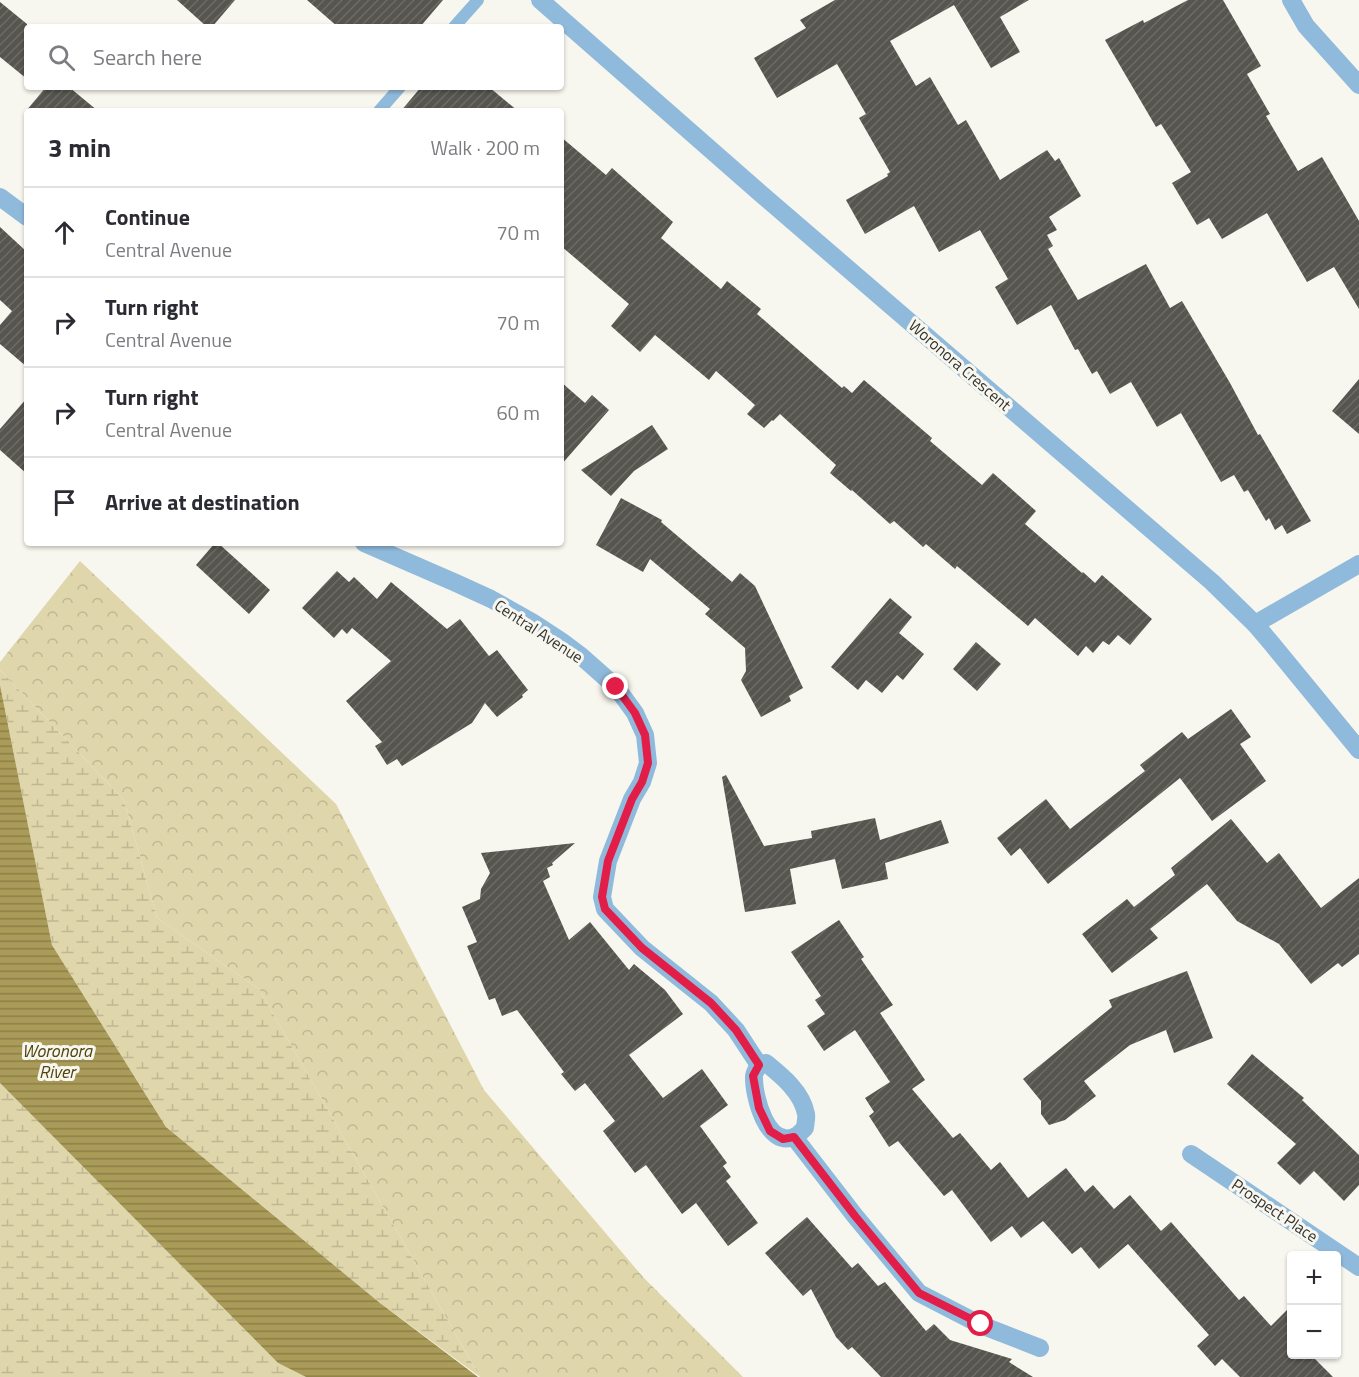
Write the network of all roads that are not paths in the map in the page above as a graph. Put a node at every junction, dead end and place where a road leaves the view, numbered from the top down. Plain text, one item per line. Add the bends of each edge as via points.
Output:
1 (478, 0) edge
2 (540, 0) edge
3 (1291, 0) edge
4 (457, 24) edge
5 (1359, 85) edge
6 (397, 90) edge
7 (382, 108) edge
8 (0, 197) edge
9 (24, 215) edge
10 (371, 546) edge
11 (1359, 564) edge
12 (1255, 624) junction
13 (1359, 750) edge
14 (759, 1065) junction
15 (794, 1137) junction
16 (1191, 1154) dead end
17 (1359, 1267) edge
18 (1040, 1348) dead end

1 - 4 lane
2 - 12 street, Woronora Crescent via 1212,582
3 - 5 street via 1306,26
6 - 7 lane
8 - 9 street
10 - 14 street, Central Avenue via 491,599 532,622 581,656 616,687 645,735 648,763 608,861 602,897 605,909 642,948 711,1003 736,1030
11 - 12 street
12 - 13 street, Woronora Crescent
14 - 15 street via 753,1076 759,1108 770,1131 783,1139
14 - 15 street via 766,1063 786,1079 799,1097 807,1115 805,1128
15 - 18 street via 919,1293
16 - 17 street, Prospect Place

